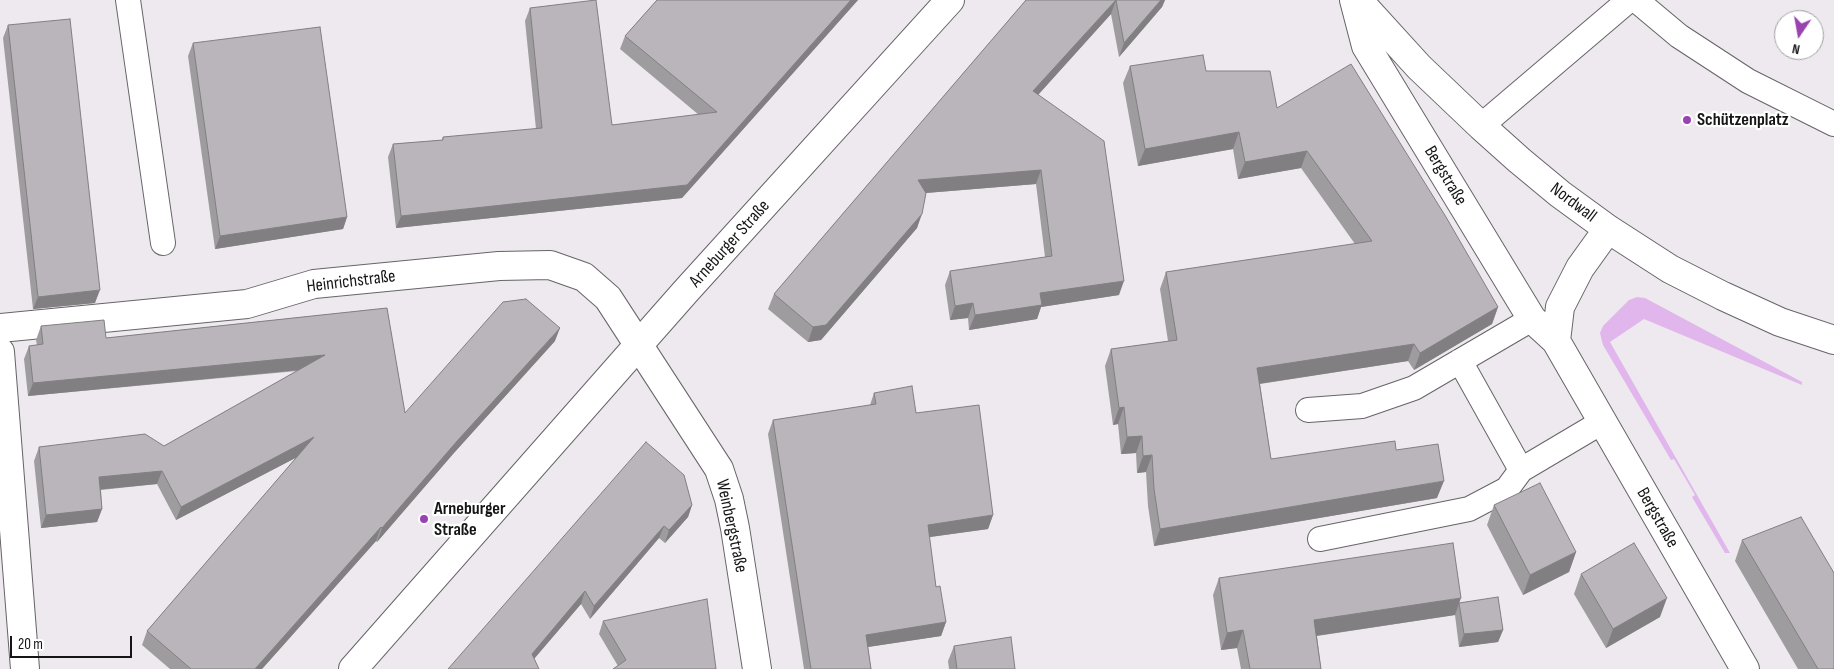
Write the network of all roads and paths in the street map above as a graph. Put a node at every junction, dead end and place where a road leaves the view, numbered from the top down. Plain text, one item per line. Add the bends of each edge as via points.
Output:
1 (128, 0) edge
2 (950, 0) edge
3 (1356, 0) edge
4 (1628, 0) edge
5 (1636, 0) edge
6 (1834, 124) edge
7 (1480, 126) junction
8 (1608, 229) junction
9 (163, 243) dead end
10 (1532, 319) junction
11 (0, 328) edge
12 (1834, 340) edge
13 (1556, 341) junction
14 (638, 346) junction
15 (0, 352) edge
16 (1460, 361) junction
17 (1308, 410) dead end
18 (1602, 422) junction
19 (1521, 470) junction
20 (1320, 539) dead end
21 (25, 669) edge
22 (353, 669) edge
23 (757, 669) edge
24 (1744, 669) edge

1 - 9 lane
2 - 14 street, Arneburger Straße
3 - 7 street, Nordwall
3 - 10 street, Bergstraße via 1366,46
4 - 7 lane
5 - 6 lane via 1679,36 1748,81
7 - 8 street, Nordwall via 1560,194
8 - 12 street, Nordwall via 1670,269 1723,296 1780,322
8 - 13 street via 1580,268 1560,307
10 - 13 street, Bergstraße
10 - 16 lane
11 - 14 street, Heinrichstraße via 246,304 314,284 499,266 550,265 584,277 598,288 608,298
13 - 18 street, Bergstraße
14 - 22 street, Arneburger Straße
14 - 23 street, Weinbergstraße via 719,469 735,528
15 - 21 street
16 - 17 lane via 1414,388 1362,406
16 - 19 lane
18 - 19 lane
18 - 24 street, Bergstraße
19 - 20 lane via 1508,489 1469,509

